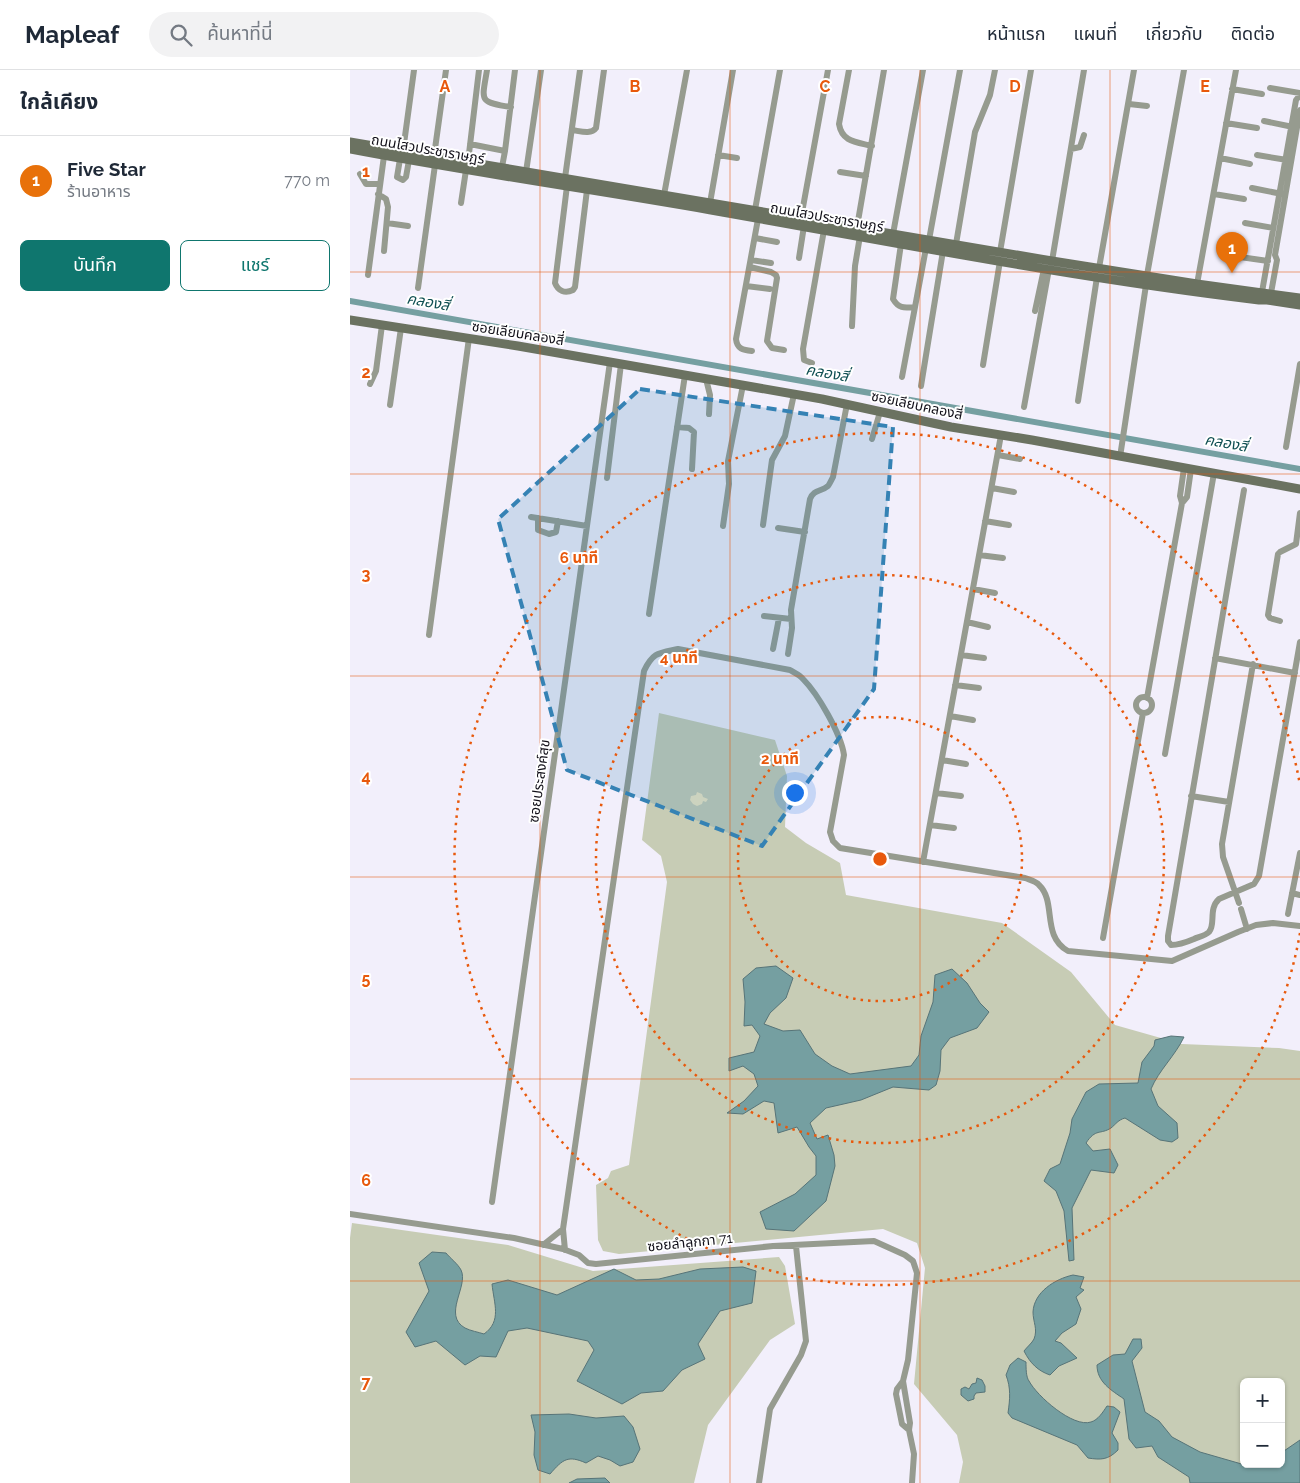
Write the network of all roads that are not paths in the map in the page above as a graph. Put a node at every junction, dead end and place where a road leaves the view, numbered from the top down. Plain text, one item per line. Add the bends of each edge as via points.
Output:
1 (414, 70) edge
2 (446, 70) edge
3 (479, 70) edge
4 (487, 70) edge
5 (515, 70) edge
6 (541, 70) edge
7 (580, 70) edge
8 (604, 70) edge
9 (687, 70) edge
10 (734, 70) edge
11 (780, 70) edge
12 (828, 70) edge
13 (849, 70) edge
14 (884, 70) edge
15 (923, 70) edge
16 (960, 70) edge
17 (995, 70) edge
18 (1030, 70) edge
19 (1084, 70) edge
20 (1134, 70) edge
21 (1184, 70) edge
22 (1236, 70) edge
23 (1270, 88) dead end
24 (1232, 89) junction
25 (1262, 94) dead end
26 (1300, 94) edge
27 (1129, 104) junction
28 (1147, 106) dead end
29 (511, 107) junction
30 (1300, 110) edge
31 (1264, 121) dead end
32 (1226, 123) junction
33 (1294, 127) junction
34 (1257, 128) dead end
35 (572, 130) junction
36 (1084, 135) dead end
37 (350, 142) edge
38 (470, 144) junction
39 (872, 146) junction
40 (1071, 149) junction
41 (350, 150) edge
42 (505, 151) junction
43 (401, 155) junction
44 (718, 155) junction
45 (1257, 155) dead end
46 (384, 156) junction
47 (738, 158) dead end
48 (1220, 158) junction
49 (409, 160) junction
50 (434, 160) junction
51 (1288, 161) junction
52 (1250, 164) dead end
53 (467, 166) junction
54 (502, 168) junction
55 (526, 172) junction
56 (840, 172) dead end
57 (360, 174) dead end
58 (866, 176) junction
59 (566, 182) junction
60 (379, 184) junction
61 (1252, 188) dead end
62 (587, 190) junction
63 (378, 194) junction
64 (1214, 194) junction
65 (1282, 194) junction
66 (664, 195) junction
67 (1244, 199) dead end
68 (461, 203) dead end
69 (710, 203) junction
70 (756, 214) junction
71 (802, 222) junction
72 (387, 223) junction
73 (1246, 223) dead end
74 (408, 226) dead end
75 (1273, 228) junction
76 (824, 230) junction
77 (864, 233) junction
78 (893, 234) junction
79 (755, 238) junction
80 (777, 242) dead end
81 (901, 244) junction
82 (928, 244) junction
83 (956, 244) junction
84 (384, 251) dead end
85 (943, 251) junction
86 (1000, 252) junction
87 (1240, 257) dead end
88 (1270, 257) junction
89 (799, 258) dead end
90 (751, 260) junction
91 (1000, 262) junction
92 (771, 263) dead end
93 (1048, 266) junction
94 (750, 267) junction
95 (1099, 268) junction
96 (368, 275) dead end
97 (1147, 275) junction
98 (1097, 277) junction
99 (1197, 284) junction
100 (1146, 285) junction
101 (746, 286) junction
102 (418, 288) dead end
103 (770, 290) dead end
104 (1266, 293) junction
105 (1300, 298) edge
106 (1300, 305) edge
107 (916, 307) junction
108 (1034, 311) dead end
109 (350, 320) edge
110 (382, 325) junction
111 (852, 326) dead end
112 (401, 328) junction
113 (468, 338) junction
114 (784, 350) dead end
115 (752, 351) dead end
116 (610, 362) junction
117 (812, 363) dead end
118 (621, 364) junction
119 (1300, 364) edge
120 (983, 365) dead end
121 (686, 375) junction
122 (902, 377) dead end
123 (706, 379) junction
124 (370, 384) dead end
125 (743, 385) junction
126 (921, 386) dead end
127 (794, 394) junction
128 (1078, 401) dead end
129 (847, 404) junction
130 (390, 405) dead end
131 (1024, 407) dead end
132 (880, 412) junction
133 (709, 414) dead end
134 (678, 427) junction
135 (1001, 435) junction
136 (872, 439) dead end
137 (1286, 447) dead end
138 (1121, 453) junction
139 (998, 455) junction
140 (1020, 459) dead end
141 (1188, 468) junction
142 (692, 469) dead end
143 (1214, 473) junction
144 (607, 478) dead end
145 (992, 488) junction
146 (1300, 489) edge
147 (1244, 490) dead end
148 (1014, 492) dead end
149 (1300, 513) edge
150 (530, 517) dead end
151 (538, 518) junction
152 (985, 521) junction
153 (558, 522) junction
154 (763, 525) dead end
155 (1009, 525) dead end
156 (587, 526) junction
157 (723, 526) dead end
158 (778, 528) dead end
159 (805, 532) junction
160 (979, 555) junction
161 (1003, 558) dead end
162 (973, 589) junction
163 (995, 593) dead end
164 (649, 614) dead end
165 (764, 616) dead end
166 (779, 618) junction
167 (791, 619) junction
168 (1280, 621) dead end
169 (967, 622) junction
170 (988, 627) dead end
171 (429, 635) dead end
172 (1300, 642) edge
173 (773, 650) dead end
174 (788, 654) dead end
175 (961, 655) junction
176 (984, 658) dead end
177 (1214, 658) junction
178 (1253, 664) junction
179 (1295, 673) junction
180 (956, 684) junction
181 (979, 688) dead end
182 (1147, 698) junction
183 (1143, 713) junction
184 (950, 716) junction
185 (973, 720) dead end
186 (1165, 754) dead end
187 (942, 760) junction
188 (966, 764) dead end
189 (936, 792) junction
190 (961, 796) dead end
191 (1191, 796) junction
192 (1229, 802) junction
193 (930, 825) junction
194 (954, 828) dead end
195 (1300, 853) edge
196 (923, 862) junction
197 (1235, 892) junction
198 (1292, 893) junction
199 (1300, 895) edge
200 (1288, 914) dead end
201 (1300, 926) edge
202 (1246, 929) junction
203 (1103, 938) dead end
204 (492, 1202) dead end
205 (350, 1214) edge
206 (563, 1229) junction
207 (543, 1244) junction
208 (796, 1246) junction
209 (565, 1250) junction
210 (903, 1380) junction
211 (908, 1410) junction
212 (899, 1411) junction
213 (909, 1430) junction
214 (758, 1483) edge
215 (912, 1483) edge

1 - 43 street
2 - 50 street
3 - 38 street
4 - 29 street via 483,93 485,101
5 - 29 street
6 - 55 street
7 - 35 street
8 - 35 street via 596,128 589,132
9 - 66 street
10 - 44 street
11 - 70 street
12 - 71 street
13 - 39 street via 840,131 849,141
14 - 39 street
15 - 78 street
16 - 82 street
17 - 83 street via 990,95 975,132
18 - 86 street
19 - 40 street
20 - 27 street
21 - 97 street
22 - 24 street
23 - 26 street
24 - 25 street
24 - 32 street
26 - 33 street via 1296,100
27 - 28 street
27 - 95 street
29 - 42 street
30 - 33 street
31 - 33 street
32 - 34 street
32 - 48 street
33 - 51 street
35 - 59 street
36 - 40 street via 1080,148
37 - 43 main road, ถนนไสวประชาราษฎร์
38 - 42 street
38 - 53 street
39 - 58 street
40 - 93 street
41 - 46 main road, ถนนไสวประชาราษฎร์
42 - 54 street
43 - 46 main road, ถนนไสวประชาราษฎร์
43 - 49 main road, ถนนไสวประชาราษฎร์
43 - 49 street via 397,178 403,180 406,177
43 - 50 main road, ถนนไสวประชาราษฎร์
44 - 47 street
44 - 69 street
45 - 51 street
46 - 60 street
48 - 52 street
48 - 64 street
49 - 50 main road, ถนนไสวประชาราษฎร์
50 - 53 main road, ถนนไสวประชาราษฎร์
50 - 102 street
51 - 65 street
53 - 54 main road, ถนนไสวประชาราษฎร์
53 - 59 main road, ถนนไสวประชาราษฎร์
53 - 68 street
54 - 55 main road, ถนนไสวประชาราษฎร์
55 - 59 main road, ถนนไสวประชาราษฎร์
56 - 58 street
57 - 60 street via 366,184
58 - 77 street
59 - 62 main road, ถนนไสวประชาราษฎร์
59 - 62 street via 555,283 561,291 570,292 574,287
59 - 66 main road, ถนนไสวประชาราษฎร์
60 - 63 street
61 - 65 street
62 - 70 main road, ถนนไสวประชาราษฎร์
63 - 72 street via 388,202
63 - 96 street
64 - 67 street
64 - 99 street
65 - 75 street
65 - 88 street
66 - 69 main road, ถนนไสวประชาราษฎร์
69 - 70 main road, ถนนไสวประชาราษฎร์
70 - 71 main road, ถนนไสวประชาราษฎร์
70 - 79 street
71 - 76 main road, ถนนไสวประชาราษฎร์
71 - 77 main road, ถนนไสวประชาราษฎร์
71 - 89 street
72 - 74 street
72 - 84 street
73 - 75 street
75 - 88 street
76 - 77 main road, ถนนไสวประชาราษฎร์
76 - 117 street via 803,350 804,360
77 - 78 main road, ถนนไสวประชาราษฎร์
77 - 81 main road, ถนนไสวประชาราษฎร์
77 - 111 street via 855,266
78 - 82 main road, ถนนไสวประชาราษฎร์
79 - 80 street
79 - 90 street
81 - 82 main road, ถนนไสวประชาราษฎร์
81 - 107 street via 893,299 898,306
82 - 83 main road, ถนนไสวประชาราษฎร์
82 - 85 main road, ถนนไสวประชาราษฎร์
82 - 107 street
83 - 86 main road, ถนนไสวประชาราษฎร์
85 - 91 main road, ถนนไสวประชาราษฎร์
85 - 126 street
86 - 93 main road, ถนนไสวประชาราษฎร์
87 - 88 street
88 - 104 street
90 - 92 street
90 - 94 street
91 - 93 main road, ถนนไสวประชาราษฎร์
91 - 120 street
93 - 95 main road, ถนนไสวประชาราษฎร์
93 - 98 main road, ถนนไสวประชาราษฎร์
93 - 108 street
93 - 131 street
94 - 101 street
94 - 114 street via 776,275 767,341 772,348
95 - 97 main road, ถนนไสวประชาราษฎร์
97 - 99 main road, ถนนไสวประชาราษฎร์
98 - 100 main road, ถนนไสวประชาราษฎร์
98 - 128 street
99 - 104 main road, ถนนไสวประชาราษฎร์
100 - 106 main road, ถนนไสวประชาราษฎร์
100 - 138 street
101 - 103 street
101 - 115 street via 736,340 740,348
104 - 105 main road, ถนนไสวประชาราษฎร์
107 - 122 street
109 - 110 main road, ซอยเลียบคลองสี่
110 - 112 main road, ซอยเลียบคลองสี่
110 - 124 street via 376,371
112 - 113 main road, ซอยเลียบคลองสี่
112 - 130 street
113 - 116 main road, ซอยเลียบคลองสี่
113 - 171 street
116 - 118 main road, ซอยเลียบคลองสี่
116 - 156 street, ซอยประสงค์สุข
118 - 121 main road, ซอยเลียบคลองสี่
118 - 144 street
119 - 137 street
121 - 123 main road, ซอยเลียบคลองสี่
121 - 134 street
123 - 125 main road, ซอยเลียบคลองสี่
123 - 133 street via 710,395
125 - 127 main road, ซอยเลียบคลองสี่
125 - 157 street via 728,461 729,484
127 - 129 main road, ซอยเลียบคลองสี่
127 - 154 street via 785,436 772,460
129 - 132 main road, ซอยเลียบคลองสี่
129 - 159 street via 835,472 828,485 812,494
132 - 135 main road, ซอยเลียบคลองสี่
132 - 136 street
134 - 142 street via 690,428 694,432
134 - 164 street
135 - 138 main road, ซอยเลียบคลองสี่
135 - 139 street
138 - 141 main road, ซอยเลียบคลองสี่
139 - 140 street
139 - 145 street
141 - 143 main road, ซอยเลียบคลองสี่
141 - 182 street via 1180,496 1182,503
143 - 146 main road, ซอยเลียบคลองสี่
143 - 186 street
145 - 148 street
145 - 152 street
147 - 177 street
149 - 168 street via 1296,544 1279,552 1271,592 1268,615
150 - 151 street
151 - 153 street
151 - 153 street via 538,530 549,534 556,532
152 - 155 street
152 - 160 street
153 - 156 street
156 - 204 street, ซอยประสงค์สุข
158 - 159 street
159 - 167 street
160 - 161 street
160 - 162 street
162 - 163 street
162 - 169 street
165 - 166 street
166 - 167 street
166 - 173 street
167 - 174 street
169 - 170 street
169 - 175 street
172 - 179 street
175 - 176 street
175 - 180 street
177 - 178 street
177 - 191 street
178 - 179 street
178 - 192 street
179 - 197 street via 1259,876 1254,884
180 - 181 street
180 - 184 street
182 - 183 street via 1152,705
182 - 183 street via 1140,698 1136,704
183 - 203 street
184 - 185 street
184 - 187 street
187 - 188 street
187 - 189 street
189 - 190 street
189 - 193 street
191 - 192 street
191 - 197 street via 1168,936 1170,943 1174,945 1208,934 1215,903
192 - 197 street via 1222,851
193 - 194 street
193 - 196 street
195 - 198 street
196 - 202 street via 1025,878 1038,883 1044,892 1052,932 1061,947 1068,951 1172,961
196 - 206 street via 852,851 840,848 833,841 830,832 843,763 842,744 815,693 802,677 790,670 678,649 650,659 644,671
197 - 202 street
198 - 199 street
198 - 200 street
201 - 202 street via 1273,923
205 - 207 street, ซอยลำลูกกา 71
206 - 207 street
206 - 209 street
207 - 209 street, ซอยลำลูกกา 71
208 - 209 street, ซอยลำลูกกา 71 via 596,1264
208 - 210 street, ซอยลำลูกกา 71 via 874,1241 913,1262 917,1273 909,1354
208 - 214 street via 806,1341 770,1409
210 - 211 street
210 - 212 street, ซอยลำลูกกา 71 via 896,1394
211 - 212 street
211 - 213 street
212 - 213 street via 902,1424
213 - 215 street via 914,1454

